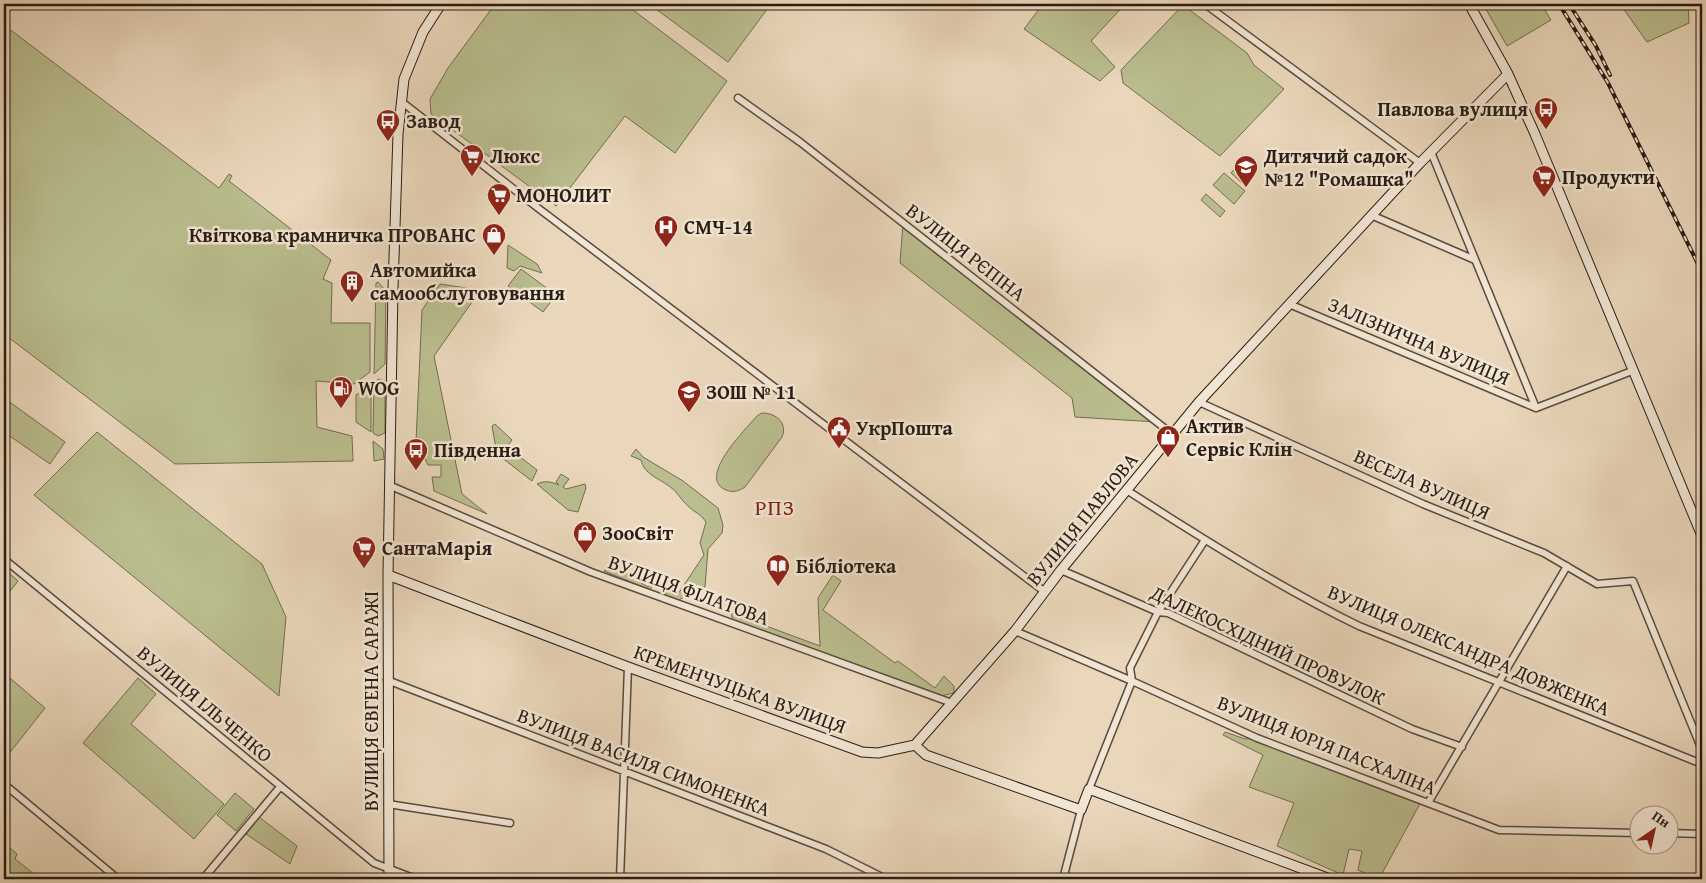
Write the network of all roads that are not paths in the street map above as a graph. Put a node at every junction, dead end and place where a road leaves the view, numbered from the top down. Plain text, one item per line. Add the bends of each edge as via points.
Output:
1 (440, 4) edge
2 (1205, 4) edge
3 (1469, 4) edge
4 (1508, 74) junction
5 (738, 98) dead end
6 (402, 102) junction
7 (1430, 152) junction
8 (1420, 163) junction
9 (1371, 215) junction
10 (1475, 260) junction
11 (1289, 304) junction
12 (1632, 371) junction
13 (1199, 402) junction
14 (1536, 408) junction
15 (1172, 434) junction
16 (391, 486) junction
17 (1128, 491) junction
18 (1702, 536) edge
19 (1204, 540) junction
20 (4, 559) edge
21 (1567, 566) junction
22 (1061, 570) junction
23 (388, 575) junction
24 (1045, 592) junction
25 (1158, 612) junction
26 (1015, 631) junction
27 (628, 667) junction
28 (387, 680) junction
29 (1132, 681) junction
30 (1499, 684) junction
31 (952, 703) junction
32 (915, 746) junction
33 (1462, 747) junction
34 (1702, 750) edge
35 (1702, 764) edge
36 (623, 771) junction
37 (4, 784) edge
38 (280, 787) junction
39 (1089, 789) junction
40 (1428, 803) junction
41 (388, 804) junction
42 (1081, 810) junction
43 (510, 823) dead end
44 (1628, 833) edge
45 (1678, 833) edge
46 (1702, 834) edge
47 (389, 869) junction
48 (118, 879) edge
49 (202, 879) edge
50 (389, 879) edge
51 (416, 879) edge
52 (620, 879) edge
53 (886, 879) edge
54 (1065, 879) edge
55 (1330, 879) edge

1 - 6 street, ВУЛИЦЯ ЄВГЕНА САРАЖІ via 423,32 404,79
2 - 8 street
3 - 4 street
4 - 7 street, ВУЛИЦЯ ПАВЛОВА
4 - 12 street
5 - 15 street, ВУЛИЦЯ РЄПІНА via 800,142
6 - 16 street, ВУЛИЦЯ ЄВГЕНА САРАЖІ via 393,289
6 - 24 street
7 - 8 street, ВУЛИЦЯ ПАВЛОВА
7 - 10 street
8 - 9 street, ВУЛИЦЯ ПАВЛОВА
9 - 10 street
9 - 11 street, ВУЛИЦЯ ПАВЛОВА
10 - 14 street
11 - 13 street, ВУЛИЦЯ ПАВЛОВА
11 - 14 street, ЗАЛІЗНИЧНА ВУЛИЦЯ
12 - 14 street
12 - 18 street
13 - 15 street, ВУЛИЦЯ ПАВЛОВА
13 - 21 street, ВЕСЕЛА ВУЛИЦЯ via 1423,504 1544,553
15 - 17 street, ВУЛИЦЯ ПАВЛОВА
16 - 23 street, ВУЛИЦЯ ЄВГЕНА САРАЖІ
16 - 31 street, ВУЛИЦЯ ФІЛАТОВА via 591,572
17 - 19 street, ВУЛИЦЯ ОЛЕКСАНДРА ДОВЖЕНКА
17 - 22 street, ВУЛИЦЯ ПАВЛОВА
19 - 25 street
19 - 30 street, ВУЛИЦЯ ОЛЕКСАНДРА ДОВЖЕНКА via 1328,611
20 - 38 street, ВУЛИЦЯ ІЛЬЧЕНКО
21 - 30 street
21 - 34 street, ВЕСЕЛА ВУЛИЦЯ via 1597,584 1633,581
22 - 24 street, ВУЛИЦЯ ПАВЛОВА
22 - 25 street, ДАЛЕКОСХІДНИЙ ПРОВУЛОК
23 - 27 street, КРЕМЕНЧУЦЬКА ВУЛИЦЯ
23 - 28 street, ВУЛИЦЯ ЄВГЕНА САРАЖІ
24 - 26 street, ВУЛИЦЯ ПАВЛОВА
25 - 29 street via 1130,668
25 - 33 street, ДАЛЕКОСХІДНИЙ ПРОВУЛОК via 1168,613 1412,729
26 - 29 street, ВУЛИЦЯ ЮРІЯ ПАСХАЛІНА
26 - 31 street, ВУЛИЦЯ ПАВЛОВА
27 - 32 street, КРЕМЕНЧУЦЬКА ВУЛИЦЯ via 862,752 878,753
27 - 36 street
28 - 36 street, ВУЛИЦЯ ВАСИЛЯ СИМОНЕНКА
28 - 41 street, ВУЛИЦЯ ЄВГЕНА САРАЖІ
29 - 39 street
29 - 40 street, ВУЛИЦЯ ЮРІЯ ПАСХАЛІНА via 1257,738
30 - 33 street
30 - 35 street, ВУЛИЦЯ ОЛЕКСАНДРА ДОВЖЕНКА
31 - 32 street, ВУЛИЦЯ ПАВЛОВА
32 - 42 street via 926,755
33 - 40 street
36 - 52 street
36 - 53 street, ВУЛИЦЯ ВАСИЛЯ СИМОНЕНКА via 826,849
37 - 48 street
38 - 47 street, ВУЛИЦЯ ІЛЬЧЕНКО via 374,863
38 - 49 street
39 - 42 street
39 - 55 street
40 - 44 street, ВУЛИЦЯ ЮРІЯ ПАСХАЛІНА via 1499,830
41 - 43 street
41 - 47 street, ВУЛИЦЯ ЄВГЕНА САРАЖІ
42 - 54 street
45 - 46 street
47 - 50 street, ВУЛИЦЯ ЄВГЕНА САРАЖІ
47 - 51 street, ВУЛИЦЯ ІЛЬЧЕНКО

